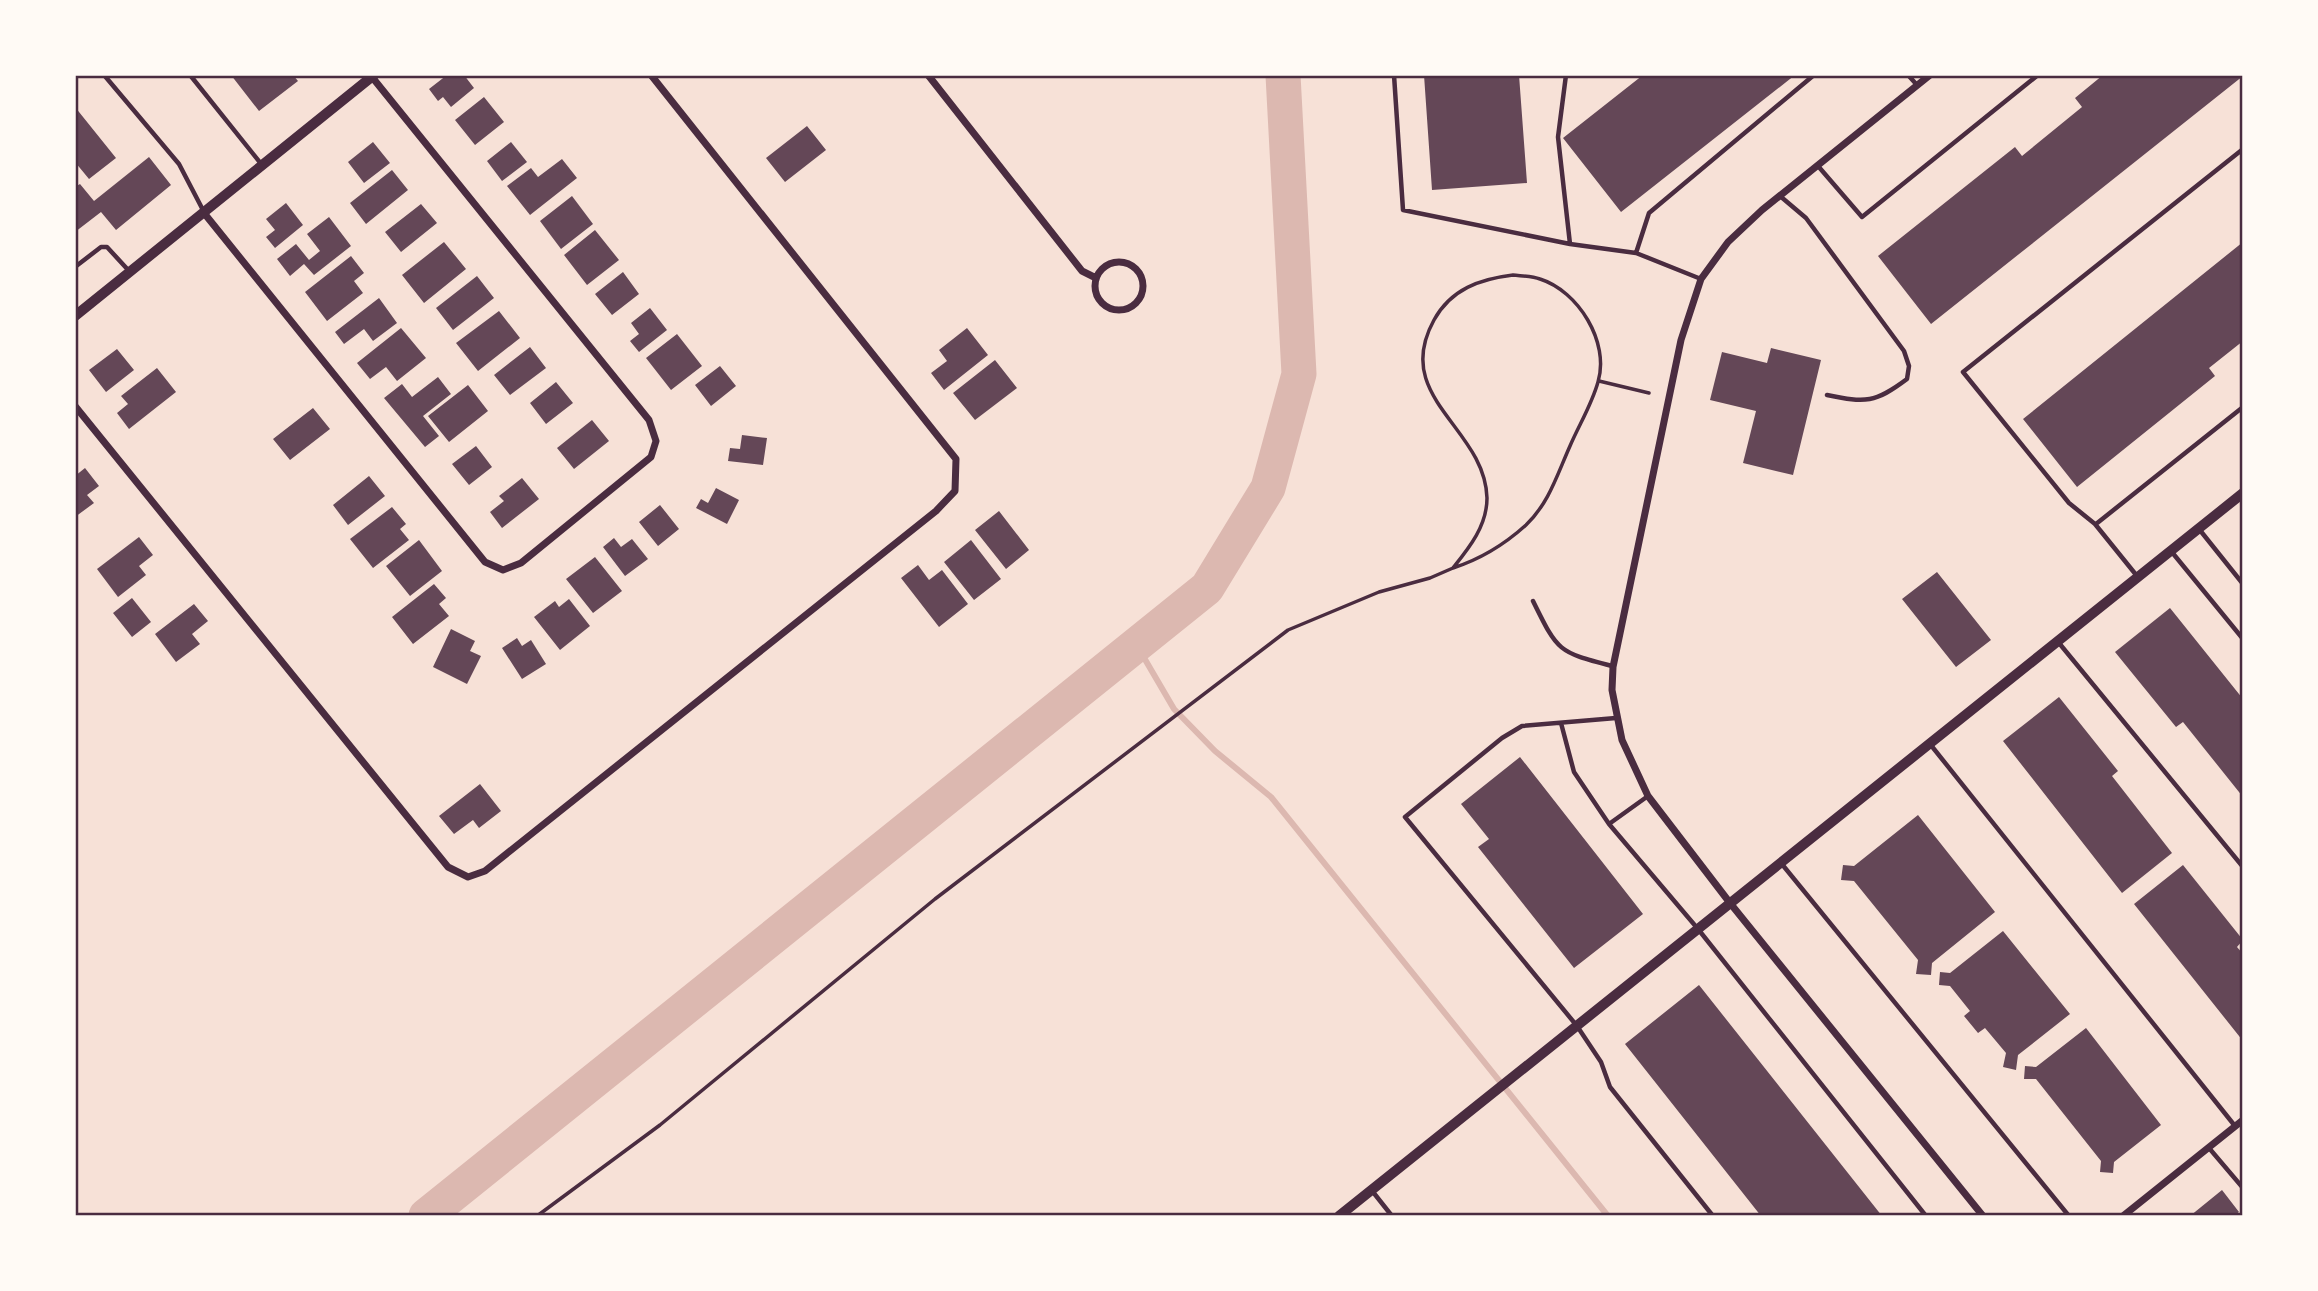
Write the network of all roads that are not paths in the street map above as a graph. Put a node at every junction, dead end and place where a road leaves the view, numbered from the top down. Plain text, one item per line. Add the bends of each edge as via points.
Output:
1 (104, 75) edge
2 (190, 75) edge
3 (651, 75) edge
4 (928, 75) edge
5 (1394, 75) edge
6 (1566, 75) edge
7 (1814, 75) edge
8 (1908, 75) edge
9 (1930, 75) edge
10 (2038, 75) edge
11 (373, 76) edge
12 (1917, 85) junction
13 (2243, 149) edge
14 (1818, 166) junction
15 (263, 167) junction
16 (1780, 196) junction
17 (204, 213) junction
18 (1570, 244) junction
19 (1636, 253) junction
20 (75, 267) edge
21 (130, 272) junction
22 (1096, 278) junction
23 (1701, 279) junction
24 (75, 316) edge
25 (1828, 395) dead end
26 (75, 406) edge
27 (2243, 407) edge
28 (2243, 493) edge
29 (2095, 524) junction
30 (2198, 529) junction
31 (2170, 551) junction
32 (2137, 577) junction
33 (2243, 584) edge
34 (1533, 601) dead end
35 (2243, 639) edge
36 (2058, 641) junction
37 (1613, 667) junction
38 (1616, 718) junction
39 (1561, 723) junction
40 (1929, 744) junction
41 (1648, 796) junction
42 (1609, 824) junction
43 (1781, 862) junction
44 (2243, 868) edge
45 (1730, 903) junction
46 (1698, 929) junction
47 (1577, 1026) junction
48 (2243, 1120) edge
49 (2235, 1126) junction
50 (2209, 1147) junction
51 (2243, 1188) edge
52 (1371, 1190) junction
53 (1339, 1216) edge
54 (1392, 1216) edge
55 (1713, 1216) edge
56 (1926, 1216) edge
57 (1983, 1216) edge
58 (2069, 1216) edge
59 (2123, 1216) edge

1 - 17 lane via 179,164
2 - 15 lane
3 - 26 street via 956,459 955,491 936,511 485,871 468,877 448,867
4 - 22 street via 1082,271
5 - 18 lane via 1403,210
6 - 18 lane via 1558,136
7 - 19 lane via 1649,213
8 - 12 lane
9 - 12 street
10 - 14 lane via 1862,216
11 - 15 street
11 - 17 street via 649,421 656,441 651,457 521,563 503,570 485,562
12 - 14 street
13 - 29 lane via 1963,372 2069,503
14 - 16 street
15 - 17 street
16 - 23 street via 1728,242
16 - 25 lane via 1806,218 1904,351 1909,366 1908,379 1886,395 1864,403
17 - 21 street
18 - 19 lane
19 - 23 lane
20 - 21 lane via 107,247
21 - 24 street
22 - 22 street via 1098,297 1112,309 1130,307 1142,293 1141,275 1127,263 1108,264
23 - 37 street via 1681,340
27 - 29 lane
28 - 30 street
29 - 32 lane
30 - 31 street
30 - 33 lane
31 - 32 street
31 - 35 lane
32 - 36 street
34 - 37 lane via 1552,640 1567,654
36 - 40 street
36 - 44 lane
37 - 38 street
38 - 39 lane
38 - 41 street
39 - 42 lane via 1574,772
39 - 47 lane via 1522,726 1405,817
40 - 43 street
40 - 49 lane
41 - 42 lane
41 - 45 street
42 - 46 lane
43 - 45 street
43 - 58 lane
45 - 46 street
45 - 57 street
46 - 47 street
46 - 56 lane
47 - 52 street
47 - 55 lane via 1601,1062 1610,1087
48 - 49 street
49 - 50 street
50 - 51 lane
50 - 59 street
52 - 53 street
52 - 54 lane

